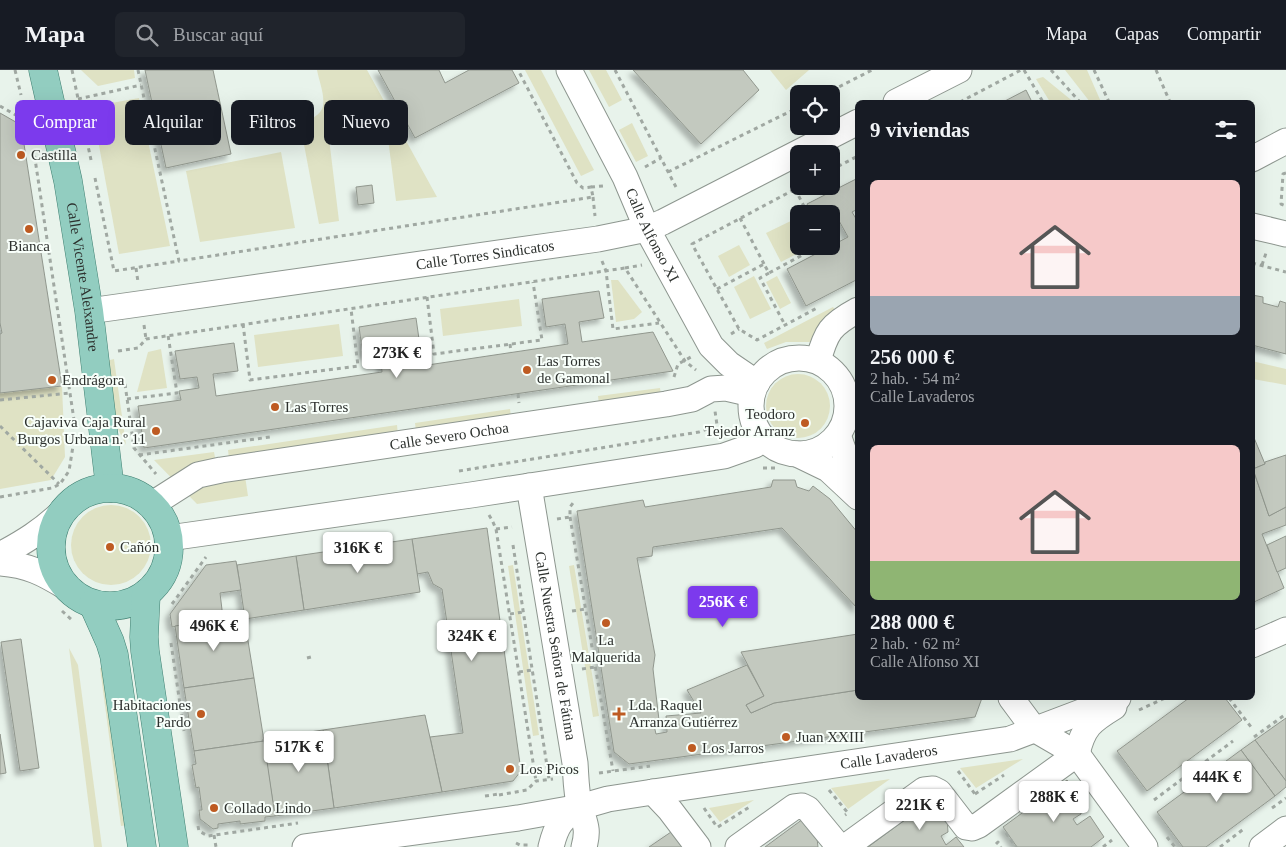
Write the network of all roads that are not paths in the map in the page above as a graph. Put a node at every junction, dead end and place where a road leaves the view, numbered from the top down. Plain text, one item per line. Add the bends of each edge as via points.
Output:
1 (43, 70) edge
2 (569, 70) edge
3 (959, 70) edge
4 (900, 100) edge
5 (855, 124) edge
6 (1286, 141) edge
7 (1255, 157) edge
8 (1255, 227) edge
9 (647, 229) junction
10 (1286, 234) edge
11 (89, 311) junction
12 (855, 312) edge
13 (818, 361) junction
14 (848, 378) edge
15 (754, 388) junction
16 (838, 435) junction
17 (762, 438) junction
18 (796, 454) junction
19 (855, 483) edge
20 (528, 486) junction
21 (110, 488) junction
22 (855, 494) edge
23 (162, 499) junction
24 (62, 512) junction
25 (168, 538) junction
26 (0, 555) edge
27 (0, 563) edge
28 (63, 599) junction
29 (156, 602) junction
30 (93, 604) junction
31 (1286, 630) edge
32 (1255, 644) edge
33 (1012, 700) edge
34 (1126, 703) edge
35 (1034, 729) junction
36 (1077, 754) junction
37 (653, 792) junction
38 (580, 807) junction
39 (518, 818) junction
40 (1286, 829) edge
41 (552, 840) edge
42 (142, 847) edge
43 (174, 847) edge
44 (306, 847) edge
45 (584, 847) edge
46 (698, 847) edge
47 (738, 847) edge
48 (1145, 847) edge
49 (1262, 847) edge

1 - 11 main road, Calle Vicente Aleixandre via 68,181
2 - 9 street, Calle Alfonso XI via 625,177
3 - 4 street
5 - 9 street, Calle Torres Sindicatos
6 - 7 street
8 - 10 street
9 - 11 street, Calle Torres Sindicatos via 598,239
9 - 15 street, Calle Alfonso XI via 711,346
11 - 21 main road, Calle Vicente Aleixandre
12 - 13 street via 829,329
13 - 14 street
13 - 15 street via 792,358 779,362 767,370
14 - 16 street via 848,405
15 - 17 street via 753,420
15 - 23 street, Calle Severo Ochoa via 711,389 692,399 666,404 221,470 198,476
16 - 18 street via 826,446
16 - 19 street
17 - 18 street via 772,446
17 - 20 street via 755,445 724,456
18 - 22 street via 828,469
20 - 25 street
20 - 38 street, Calle Nuestra Señora de Fátima
21 - 23 main road via 143,498
21 - 24 main road via 81,496
23 - 25 main road via 162,519
24 - 26 street via 32,538
24 - 28 main road via 52,532 50,552
25 - 29 main road via 168,558 163,574 154,586
27 - 28 street via 27,566 44,573
28 - 30 main road via 81,599
29 - 30 main road via 137,600 108,607
29 - 43 main road via 144,637 145,651
30 - 42 main road via 114,655
31 - 32 street
33 - 35 street
34 - 35 street, Calle Lavaderos
34 - 36 street via 1094,719 1080,738
35 - 36 street
35 - 37 street, Calle Lavaderos via 1010,739
36 - 47 street via 972,828 966,827 939,792 933,789 924,790 848,845 836,843 802,806 794,807
36 - 48 street
37 - 38 street, Calle Lavaderos
37 - 46 street
38 - 39 street, Calle Lavaderos
38 - 41 street via 560,823
38 - 45 street, Calle Nuestra Señora de Fátima via 587,829
39 - 41 street, Calle Lavaderos via 535,816 547,822
39 - 44 street, Calle Lavaderos
40 - 49 street

